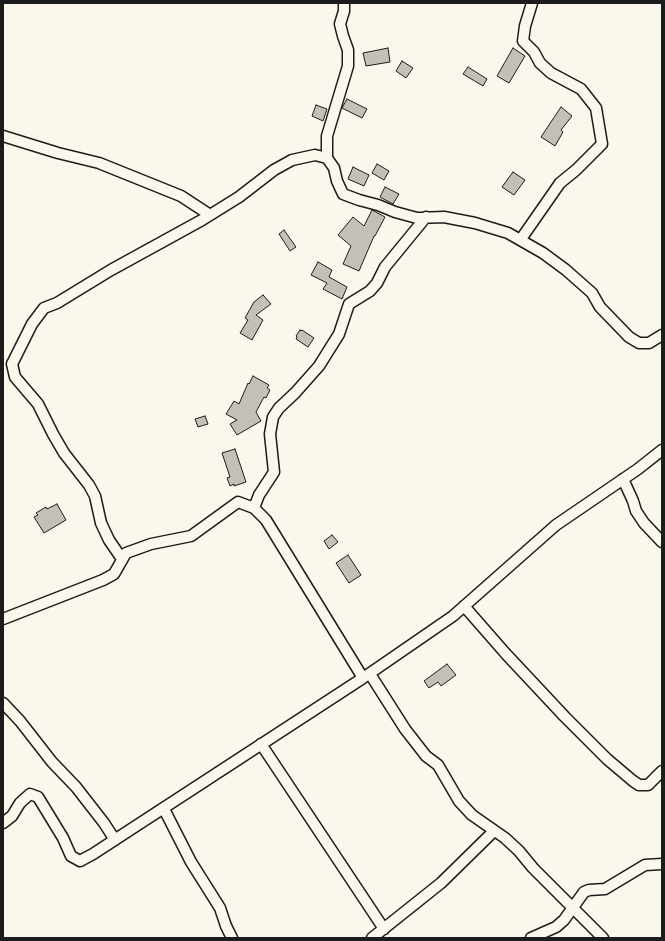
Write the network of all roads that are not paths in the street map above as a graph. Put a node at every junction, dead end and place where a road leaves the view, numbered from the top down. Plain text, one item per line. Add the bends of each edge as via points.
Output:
1 (344, 3) edge
2 (532, 3) edge
3 (3, 136) edge
4 (327, 158) junction
5 (210, 215) junction
6 (426, 217) junction
7 (521, 239) junction
8 (662, 335) edge
9 (662, 450) edge
10 (623, 479) junction
11 (254, 508) junction
12 (662, 542) edge
13 (122, 559) junction
14 (464, 606) junction
15 (3, 618) edge
16 (366, 676) junction
17 (3, 703) edge
18 (261, 744) junction
19 (662, 771) edge
20 (164, 809) junction
21 (3, 823) edge
22 (494, 831) junction
23 (115, 840) junction
24 (662, 864) edge
25 (574, 908) junction
26 (384, 928) junction
27 (232, 938) edge
28 (372, 938) edge
29 (531, 938) edge
30 (604, 938) edge

1 - 4 street via 340,24 348,50 348,66 327,136
2 - 7 street via 524,26 523,40 550,73 581,89 596,108 602,144 560,183
3 - 5 street via 58,153 99,162 181,196
4 - 5 street via 315,155 292,160
4 - 6 street via 334,168 336,182 343,194 416,218
5 - 13 street via 44,308 32,324 12,364 15,377 38,404 64,453 89,485 95,496 101,523
6 - 7 street via 444,217 475,223
6 - 11 street via 385,267 370,291 349,304 338,334 319,366 273,417 270,434 274,472
7 - 8 street via 566,270 592,293 600,307 629,338 639,343 649,343
9 - 10 street
10 - 12 street via 644,523
10 - 14 street via 556,525
11 - 13 street via 238,502 190,536 151,544 126,553
11 - 16 street via 266,520
13 - 15 street via 114,574 103,580
14 - 16 street
14 - 19 street via 565,717 633,781 639,785 648,785
16 - 18 street
16 - 22 street via 426,756 438,765 459,800 472,815
17 - 23 street via 76,787
18 - 20 street
18 - 26 street
20 - 23 street
20 - 27 street via 191,862 220,908
21 - 23 street via 30,794 38,797 71,856 80,861
22 - 25 street via 519,851
22 - 26 street via 441,883
24 - 25 street via 645,865 605,889 584,892
25 - 29 street via 556,927
25 - 30 street
26 - 28 street

